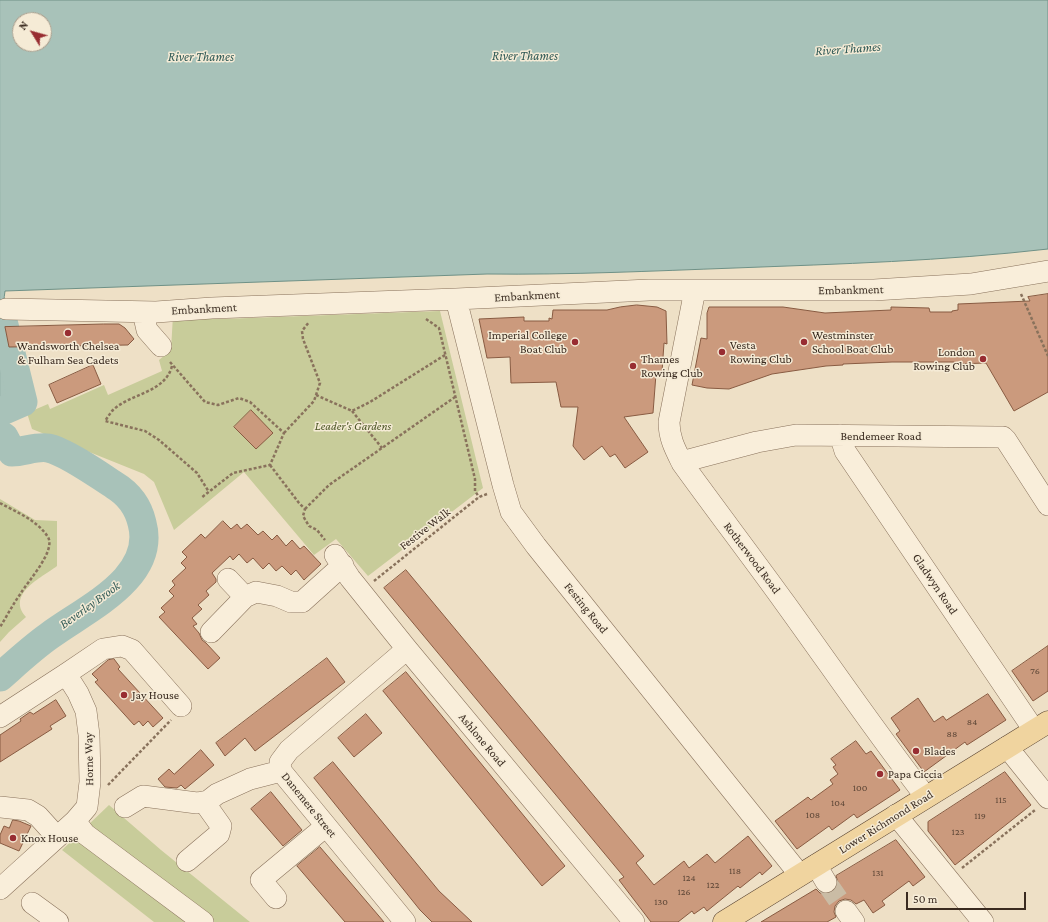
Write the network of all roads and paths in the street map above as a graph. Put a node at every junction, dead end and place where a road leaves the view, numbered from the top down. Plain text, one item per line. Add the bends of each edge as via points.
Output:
1 (1048, 272) edge
2 (1014, 277) junction
3 (695, 290) junction
4 (456, 299) junction
5 (6, 309) dead end
6 (143, 312) junction
7 (425, 317) dead end
8 (310, 321) dead end
9 (161, 346) joint
10 (445, 355) junction
11 (1048, 356) edge
12 (172, 365) junction
13 (316, 395) junction
14 (455, 397) junction
15 (352, 410) junction
16 (284, 433) junction
17 (840, 435) junction
18 (382, 448) junction
19 (682, 463) junction
20 (270, 465) junction
21 (503, 485) junction
22 (209, 492) junction
23 (479, 497) junction
24 (201, 498) dead end
25 (0, 503) edge
26 (1048, 505) edge
27 (305, 509) junction
28 (339, 560) junction
29 (228, 579) dead end
30 (362, 591) junction
31 (245, 597) junction
32 (0, 628) edge
33 (211, 632) dead end
34 (406, 649) junction
35 (66, 674) junction
36 (181, 706) joint
37 (0, 717) edge
38 (1041, 726) edge
39 (1007, 747) junction
40 (281, 771) junction
41 (926, 797) junction
42 (204, 802) junction
43 (1042, 804) edge
44 (0, 807) edge
45 (125, 807) dead end
46 (81, 814) junction
47 (896, 815) junction
48 (326, 826) junction
49 (57, 837) junction
50 (187, 861) dead end
51 (814, 874) junction
52 (948, 879) junction
53 (0, 889) edge
54 (276, 898) dead end
55 (32, 903) dead end
56 (732, 920) edge
57 (58, 922) edge
58 (203, 922) edge
59 (405, 922) edge
60 (634, 922) edge
61 (983, 922) edge

1 - 2 street, Embankment
2 - 3 street, Embankment via 971,284 874,290
2 - 11 path
3 - 4 street, Embankment
3 - 19 street, Rotherwood Road via 669,422 669,434
4 - 6 street, Embankment
4 - 21 street, Festing Road
5 - 6 street, Embankment
6 - 9 street via 147,330
7 - 10 path via 438,328
8 - 13 path via 302,331 320,383
9 - 12 path via 164,356
10 - 14 path
10 - 15 path via 370,402
12 - 16 path via 205,402 218,405 238,398 250,402
12 - 22 path via 170,374 157,386 113,410 105,421 145,431 160,440 197,473
13 - 15 path
13 - 16 path via 314,401
14 - 18 path
14 - 23 path
15 - 18 path
16 - 20 path
17 - 19 street, Bendemeer Road via 796,435 757,442
17 - 26 street, Bendemeer Road via 1003,437
17 - 38 street, Gladwyn Road via 845,451
18 - 27 path via 329,485
19 - 41 street, Rotherwood Road
20 - 22 path via 233,473
20 - 27 path
21 - 23 path, Festive Walk
21 - 51 street, Festing Road via 511,512 536,546
22 - 24 path
23 - 30 path, Festive Walk
25 - 32 path via 29,519 48,537 50,545 45,558
27 - 28 path via 303,516 309,526 317,530
28 - 30 street, Ashlone Road
28 - 31 street via 302,602 291,602 256,592
29 - 31 street
30 - 34 street, Ashlone Road
31 - 33 street
34 - 40 street, Danemere Street via 289,750 280,762
34 - 60 street, Ashlone Road
35 - 36 street via 103,649 122,646 132,650
35 - 37 street
35 - 46 street, Horne Way via 86,711 90,743 90,782
36 - 46 path via 176,715
38 - 39 main road, Lower Richmond Road
39 - 41 main road, Lower Richmond Road
39 - 43 street
40 - 42 street via 250,779
40 - 48 street, Danemere Street
41 - 47 main road, Lower Richmond Road
42 - 45 street via 143,796
42 - 50 street via 221,826 219,834
43 - 52 path
44 - 49 street via 28,810 38,816
46 - 49 street
46 - 58 street via 85,834
47 - 51 main road, Lower Richmond Road
47 - 52 street
48 - 54 street via 261,880
48 - 59 street, Danemere Street
49 - 53 street
51 - 56 main road, Lower Richmond Road
52 - 61 street
55 - 57 street

